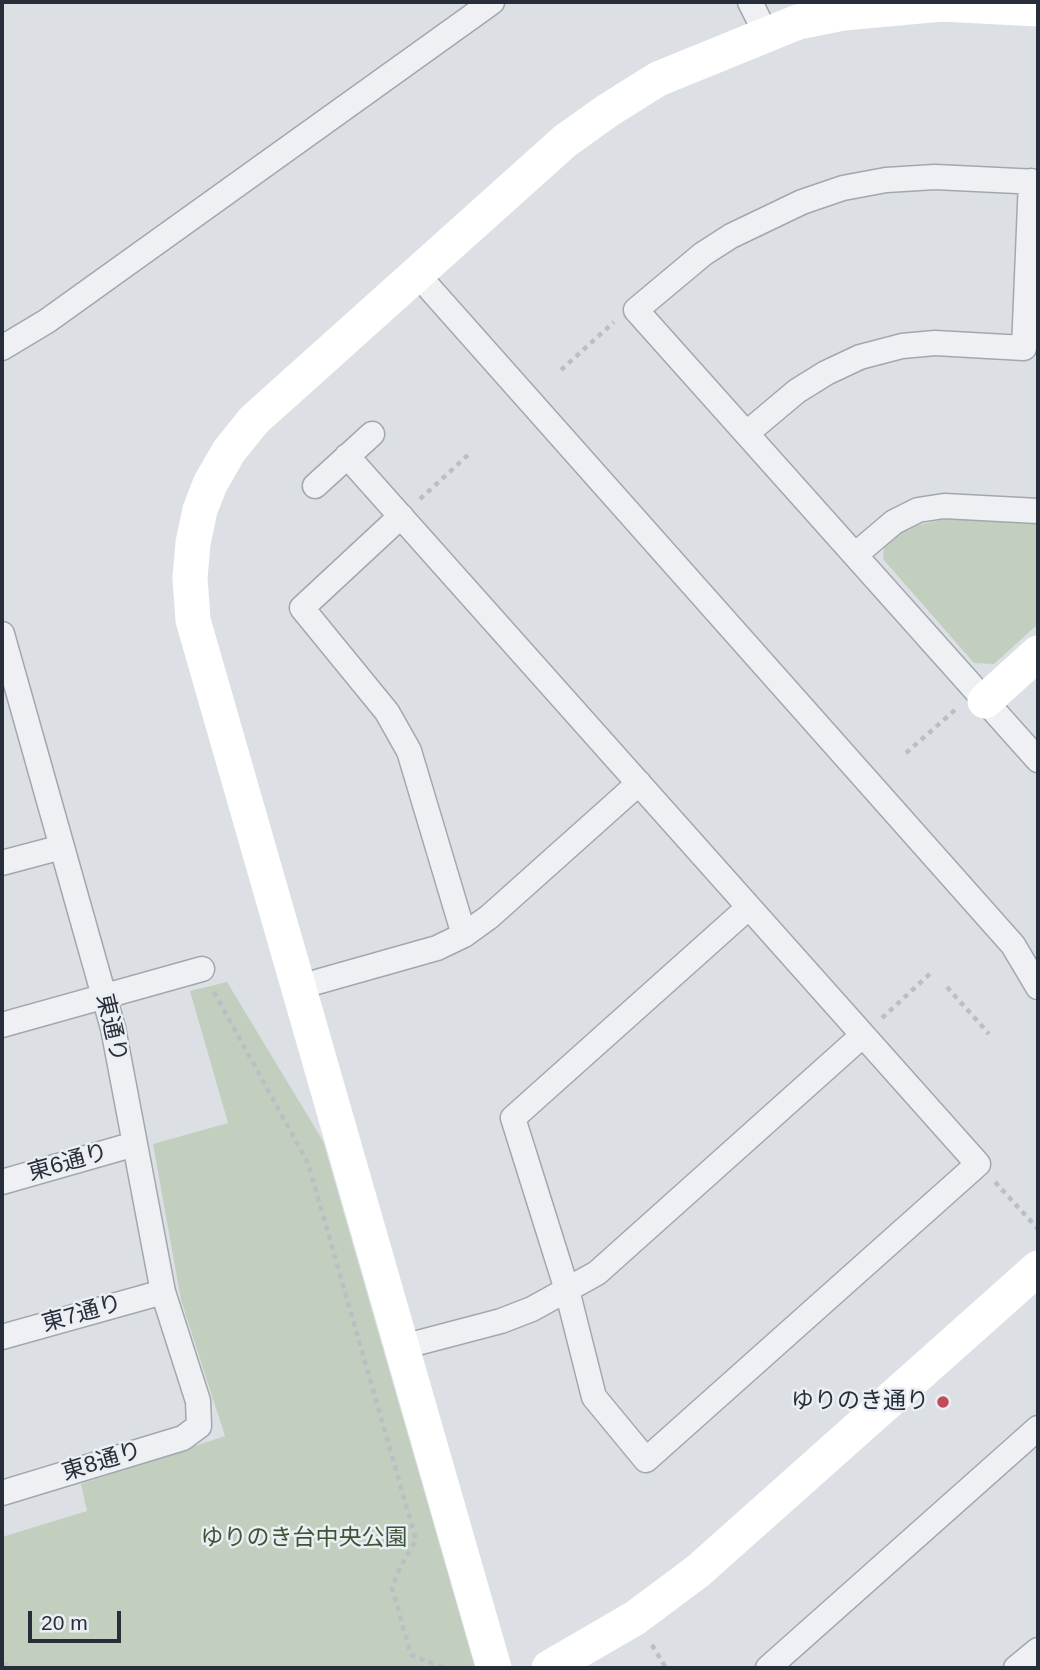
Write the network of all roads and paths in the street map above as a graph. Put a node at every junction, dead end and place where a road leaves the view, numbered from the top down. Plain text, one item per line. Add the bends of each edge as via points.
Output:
1 (492, 2) edge
2 (750, 2) edge
3 (1038, 9) edge
4 (766, 34) junction
5 (1035, 182) edge
6 (417, 274) junction
7 (636, 310) junction
8 (2, 348) edge
9 (561, 370) dead end
10 (747, 433) junction
11 (372, 434) dead end
12 (468, 455) dead end
13 (347, 456) junction
14 (316, 486) dead end
15 (1038, 512) edge
16 (401, 516) junction
17 (855, 555) junction
18 (2, 634) edge
19 (1038, 653) edge
20 (981, 696) junction
21 (10, 699) edge
22 (906, 754) dead end
23 (1038, 760) edge
24 (639, 783) junction
25 (62, 846) junction
26 (2, 863) edge
27 (749, 907) junction
28 (464, 935) junction
29 (202, 970) joint
30 (933, 971) dead end
31 (299, 987) junction
32 (947, 987) dead end
33 (1038, 987) edge
34 (104, 997) junction
35 (2, 1025) edge
36 (989, 1034) dead end
37 (863, 1035) junction
38 (135, 1144) junction
39 (978, 1164) junction
40 (2, 1182) edge
41 (1038, 1229) edge
42 (1038, 1268) edge
43 (567, 1290) junction
44 (163, 1292) junction
45 (2, 1337) edge
46 (402, 1347) junction
47 (199, 1426) joint
48 (1038, 1428) edge
49 (2, 1493) edge
50 (1038, 1650) edge
51 (2, 1664) edge
52 (13, 1668) edge
53 (445, 1668) edge
54 (494, 1668) edge
55 (549, 1668) edge
56 (768, 1668) edge
57 (1016, 1668) edge

1 - 8 street via 47,321
2 - 4 street
3 - 4 street via 942,4 892,8 809,20
4 - 6 street via 658,79 607,111 565,141
5 - 7 street via 935,177 843,188 732,236
5 - 10 street via 1024,348 935,343 860,356 797,391
6 - 31 street via 237,440 211,484 193,543 193,620
6 - 33 street via 1013,945
7 - 9 path via 623,314
7 - 10 street
10 - 17 street
11 - 13 street
12 - 16 path
13 - 14 street
13 - 16 street
15 - 17 street via 944,506 918,510 894,522
16 - 24 street
16 - 28 street via 302,608 387,712 409,751
17 - 20 street
18 - 21 street, 東通り
19 - 20 street
20 - 22 path
20 - 23 street
21 - 25 street, 東通り
24 - 27 street
24 - 28 street
25 - 26 street
25 - 34 street, 東通り
27 - 37 street
27 - 43 street via 513,1118
28 - 31 street via 437,948
29 - 34 street
29 - 53 path via 308,1163 416,1540 392,1588 411,1655
30 - 37 path
31 - 46 street
32 - 36 path
34 - 35 street
34 - 38 street, 東通り
37 - 39 street
37 - 43 street via 597,1273
38 - 40 street, 東6通り
38 - 44 street, 東通り
39 - 41 path
39 - 43 street via 646,1460 594,1397
42 - 55 street via 698,1571 635,1618
43 - 46 street via 501,1321
44 - 45 street, 東7通り
44 - 47 street, 東通り via 198,1401
46 - 54 street
47 - 49 street, 東8通り via 183,1438
48 - 56 street
50 - 57 street
51 - 52 path

